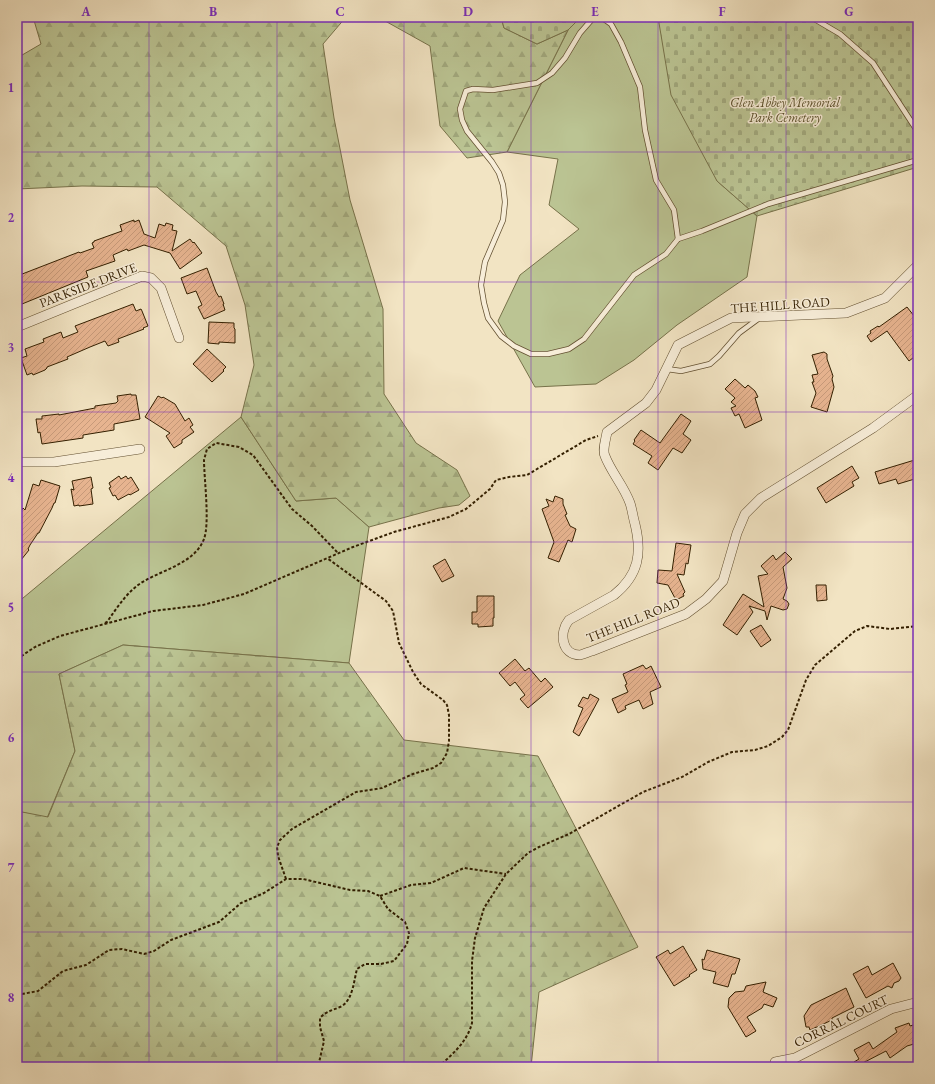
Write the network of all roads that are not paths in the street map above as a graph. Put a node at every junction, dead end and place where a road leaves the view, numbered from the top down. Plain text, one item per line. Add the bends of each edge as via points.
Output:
1 (594, 17) edge
2 (601, 17) edge
3 (811, 17) edge
4 (918, 132) edge
5 (918, 160) edge
6 (678, 239) junction
7 (918, 266) edge
8 (759, 318) junction
9 (17, 327) edge
10 (179, 338) dead end
11 (667, 369) junction
12 (918, 395) edge
13 (140, 448) dead end
14 (17, 462) edge
15 (918, 1002) edge
16 (775, 1062) dead end

1 - 6 lane via 580,33 565,58 552,73 537,83 493,90 473,88 466,92 463,98 460,108 462,120 467,131 499,173 504,191 503,220 485,262 480,284 488,318 501,336 514,346 532,354 569,350 584,339 634,275 666,254
2 - 6 lane via 611,24 640,87 645,130 656,180 674,210
3 - 4 lane via 840,34 873,63
5 - 6 lane via 768,204 702,232
7 - 8 street, THE HILL ROAD via 886,298 846,313
8 - 11 lane via 739,333 710,364 681,371
8 - 11 street, THE HILL ROAD via 731,318 678,346
9 - 10 street, PARKSIDE DRIVE via 142,276 151,278 161,288
11 - 12 street, THE HILL ROAD via 646,403 606,432 604,455 630,502 639,553 635,569 621,590 565,624 562,634 564,644 571,652 581,655 686,614 706,599 723,581 745,514 761,498 873,428
13 - 14 street via 54,462
15 - 16 street, CORRAL COURT via 891,1009 795,1058

